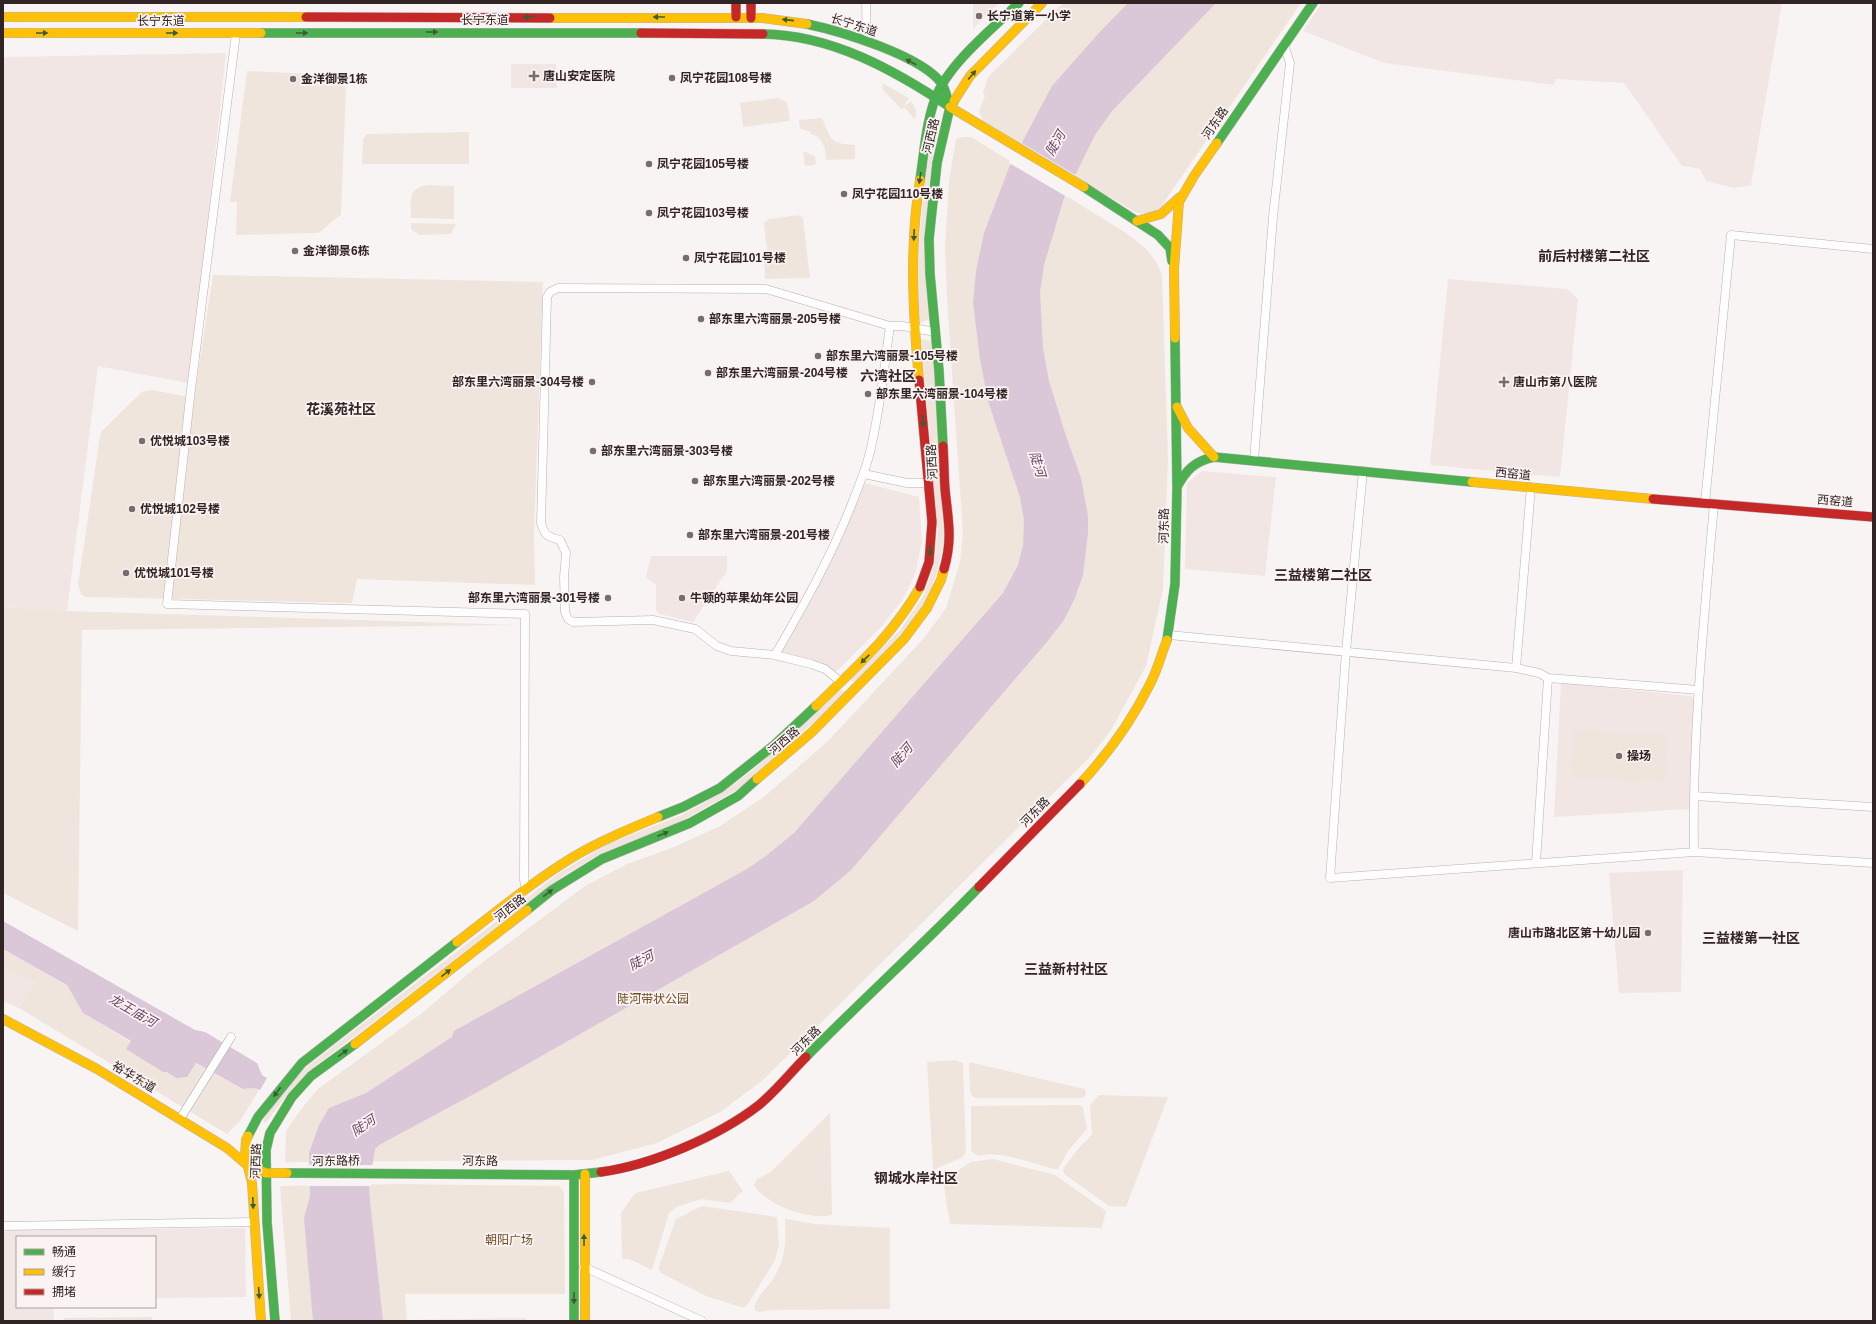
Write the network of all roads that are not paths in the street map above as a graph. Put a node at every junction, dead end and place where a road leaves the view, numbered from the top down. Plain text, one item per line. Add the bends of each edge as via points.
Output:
1 (736, 3) edge
2 (751, 3) edge
3 (866, 3) edge
4 (1019, 3) edge
5 (1042, 3) edge
6 (1313, 3) edge
7 (3, 17) edge
8 (736, 17) junction
9 (751, 18) junction
10 (3, 33) edge
11 (236, 33) junction
12 (867, 41) junction
13 (1284, 45) junction
14 (942, 84) junction
15 (935, 99) junction
16 (950, 107) junction
17 (1182, 195) junction
18 (1137, 221) junction
19 (1873, 249) edge
20 (1174, 269) junction
21 (890, 326) junction
22 (914, 328) junction
23 (935, 332) junction
24 (1176, 406) junction
25 (1214, 457) junction
26 (1254, 460) junction
27 (1364, 471) junction
28 (864, 474) junction
29 (929, 483) junction
30 (1531, 487) junction
31 (1177, 488) junction
32 (1709, 503) junction
33 (1873, 517) edge
34 (1169, 635) junction
35 (1346, 651) junction
36 (775, 655) junction
37 (1516, 668) junction
38 (1548, 678) junction
39 (840, 682) junction
40 (1699, 690) junction
41 (853, 691) junction
42 (1694, 796) junction
43 (1873, 807) edge
44 (1694, 852) junction
45 (1536, 863) junction
46 (1873, 863) edge
47 (526, 889) junction
48 (3, 1019) edge
49 (231, 1037) dead end
50 (180, 1119) junction
51 (247, 1165) junction
52 (385, 1172) joint
53 (266, 1173) junction
54 (585, 1174) junction
55 (574, 1175) junction
56 (254, 1222) junction
57 (3, 1226) edge
58 (584, 1267) junction
59 (684, 1312) junction
60 (261, 1321) edge
61 (275, 1321) edge
62 (574, 1321) edge
63 (585, 1321) edge
64 (684, 1321) edge
65 (702, 1321) edge

1 - 8 main road
2 - 9 main road
3 - 12 street
4 - 14 main road, 河西路 via 956,64
16 -> 5 main road, 河西路 via 970,76
6 - 13 main road, 河东路
8 -> 7 main road, 长宁东道
8 - 9 main road, 长宁东道
12 -> 9 main road, 长宁东道 via 843,32 800,22
10 -> 11 main road, 长宁东道
11 -> 15 main road, 长宁东道 via 768,34 827,43 858,55 918,86
11 - 47 street via 167,604 525,614
14 -> 12 main road, 长宁东道 via 927,70
13 - 17 main road, 河东路
13 - 26 street via 1290,63 1273,217
14 - 15 main road, 河西路
14 - 16 main road, 长宁东道
15 - 16 main road, 长宁东道
15 -> 22 main road, 河西路 via 928,125 917,196 913,274
16 - 18 main road, 长宁东道
16 - 23 main road, 河西路 via 937,163 929,239
17 - 18 main road via 1160,217
17 - 20 main road, 河东路 via 1176,222
18 - 20 main road, 河东路 via 1158,235 1170,248
19 - 32 street via 1732,235
20 - 24 main road, 河东路
21 - 22 street
21 - 28 street via 879,404
21 - 36 street via 766,290 558,288 547,297 541,523 543,532 560,540 566,553 565,612 568,619 573,622 653,620 695,629 717,646 731,651
22 - 23 street
22 -> 29 main road, 河西路
23 - 41 main road, 河西路 via 945,489 950,526 949,551 941,580 927,608 904,639
24 - 25 main road via 1188,428
24 - 31 main road, 河东路
25 - 26 main road, 西窑道
25 - 31 main road via 1199,460 1190,468
26 - 27 main road, 西窑道
27 - 30 main road, 西窑道
27 - 35 street
28 - 29 street via 907,483
28 - 36 street via 832,552
29 -> 39 main road, 河西路 via 932,522 930,562 920,588 899,621 869,655
30 - 32 main road, 西窑道
30 - 37 street
31 - 34 main road, 河东路 via 1175,584
32 - 33 main road, 西窑道
32 - 40 street
34 - 35 street
34 - 54 main road, 河东路 via 1150,685 1130,720 1097,766 929,939 839,1023 760,1104 726,1127 658,1159
35 - 37 street
35 - 45 street via 1330,878
36 - 39 street via 825,669
37 - 38 street
38 - 40 street
38 - 45 street
39 - 41 main road
39 - 47 main road, 河西路 via 773,746 720,788 573,857
40 - 42 street
53 -> 41 main road, 河西路 via 266,1150 270,1133 292,1096 311,1076 552,890 602,859 690,823 738,796 812,732
42 - 43 street
42 - 44 street
44 - 45 street
44 - 46 street
47 -> 51 main road, 河西路 via 302,1063 258,1117 246,1140
48 - 50 main road, 裕华东道 via 97,1069
49 - 50 street
50 - 51 main road, 裕华东道 via 227,1148
51 - 53 main road, 裕华东道
51 -> 56 main road, 河西路 via 252,1183
52 - 53 main road, 河东路桥
52 - 55 main road, 河东路
53 - 61 main road, 河西路
54 - 55 main road, 河东路
58 -> 54 main road
55 -> 62 main road
56 - 57 street
56 -> 60 main road, 河西路
58 - 59 street
58 - 63 main road
59 - 64 street
59 - 65 street

